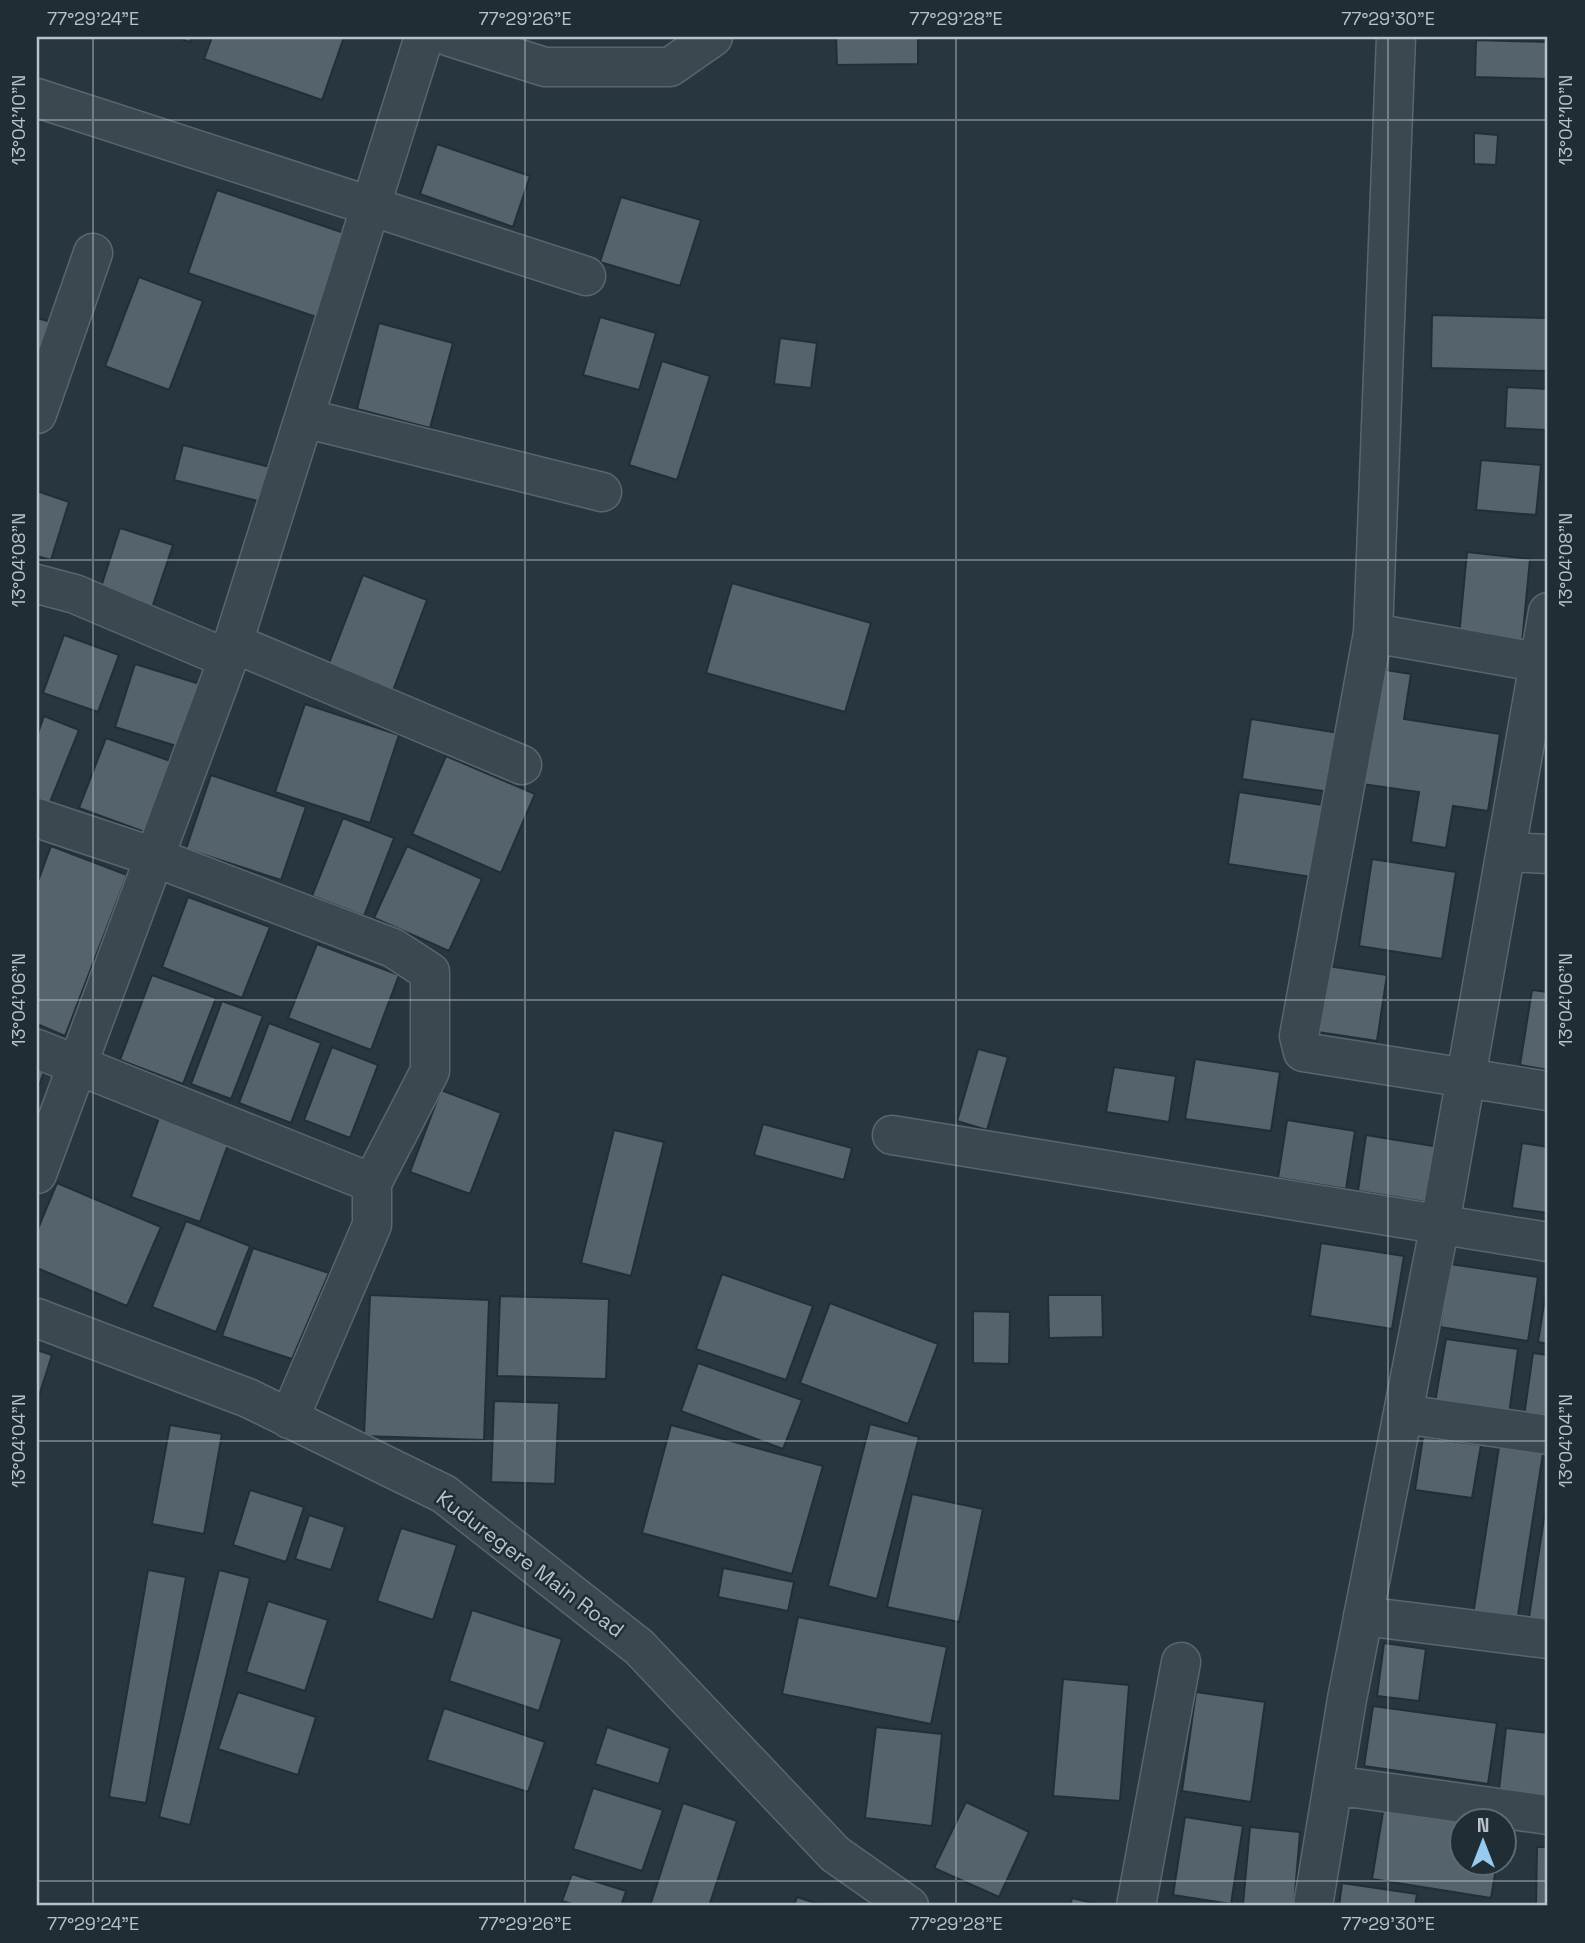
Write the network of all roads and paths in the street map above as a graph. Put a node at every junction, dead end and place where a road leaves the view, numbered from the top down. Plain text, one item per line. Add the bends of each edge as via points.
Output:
1 (424, 37) edge
2 (450, 37) edge
3 (713, 37) edge
4 (1396, 37) edge
5 (37, 98) edge
6 (371, 207) junction
7 (93, 253) dead end
8 (586, 276) dead end
9 (37, 414) edge
10 (304, 418) junction
11 (602, 492) dead end
12 (37, 584) edge
13 (1548, 612) edge
14 (1373, 633) junction
15 (230, 651) junction
16 (1543, 663) edge
17 (522, 765) dead end
18 (37, 818) edge
19 (1507, 852) junction
20 (1548, 854) edge
21 (154, 857) junction
22 (37, 1049) edge
23 (78, 1063) junction
24 (1466, 1077) junction
25 (1548, 1091) edge
26 (892, 1135) dead end
27 (37, 1174) edge
28 (372, 1183) junction
29 (1440, 1224) junction
30 (1548, 1242) edge
31 (37, 1318) edge
32 (1403, 1413) junction
33 (289, 1419) junction
34 (1548, 1435) edge
35 (1363, 1616) junction
36 (1548, 1639) edge
37 (1181, 1662) dead end
38 (1333, 1785) junction
39 (1548, 1815) edge
40 (862, 1892) edge
41 (909, 1906) edge
42 (1136, 1906) edge
43 (1313, 1906) edge

1 - 6 street
2 - 3 street via 545,67 670,67
4 - 14 street
5 - 6 street
6 - 8 street
6 - 10 street
7 - 9 street
10 - 11 street
10 - 15 street
12 - 15 street
13 - 16 street
14 - 16 street
14 - 24 street via 1299,1036 1303,1052
15 - 17 street
15 - 21 street
16 - 19 street
18 - 21 street
19 - 20 street
19 - 24 street
21 - 23 street
21 - 28 street via 393,948 430,972 430,1071
22 - 23 street
23 - 27 street
23 - 28 street
24 - 25 street
24 - 29 street
26 - 29 street
28 - 33 street via 372,1225
29 - 30 street
29 - 32 street
31 - 33 street, Kuduregere Main Road via 248,1398
32 - 34 street
32 - 35 street
33 - 40 street, Kuduregere Main Road via 444,1494 639,1647 835,1854
35 - 36 street
35 - 38 street
37 - 42 street
38 - 39 street
38 - 43 street
40 - 41 street, Kuduregere Main Road

